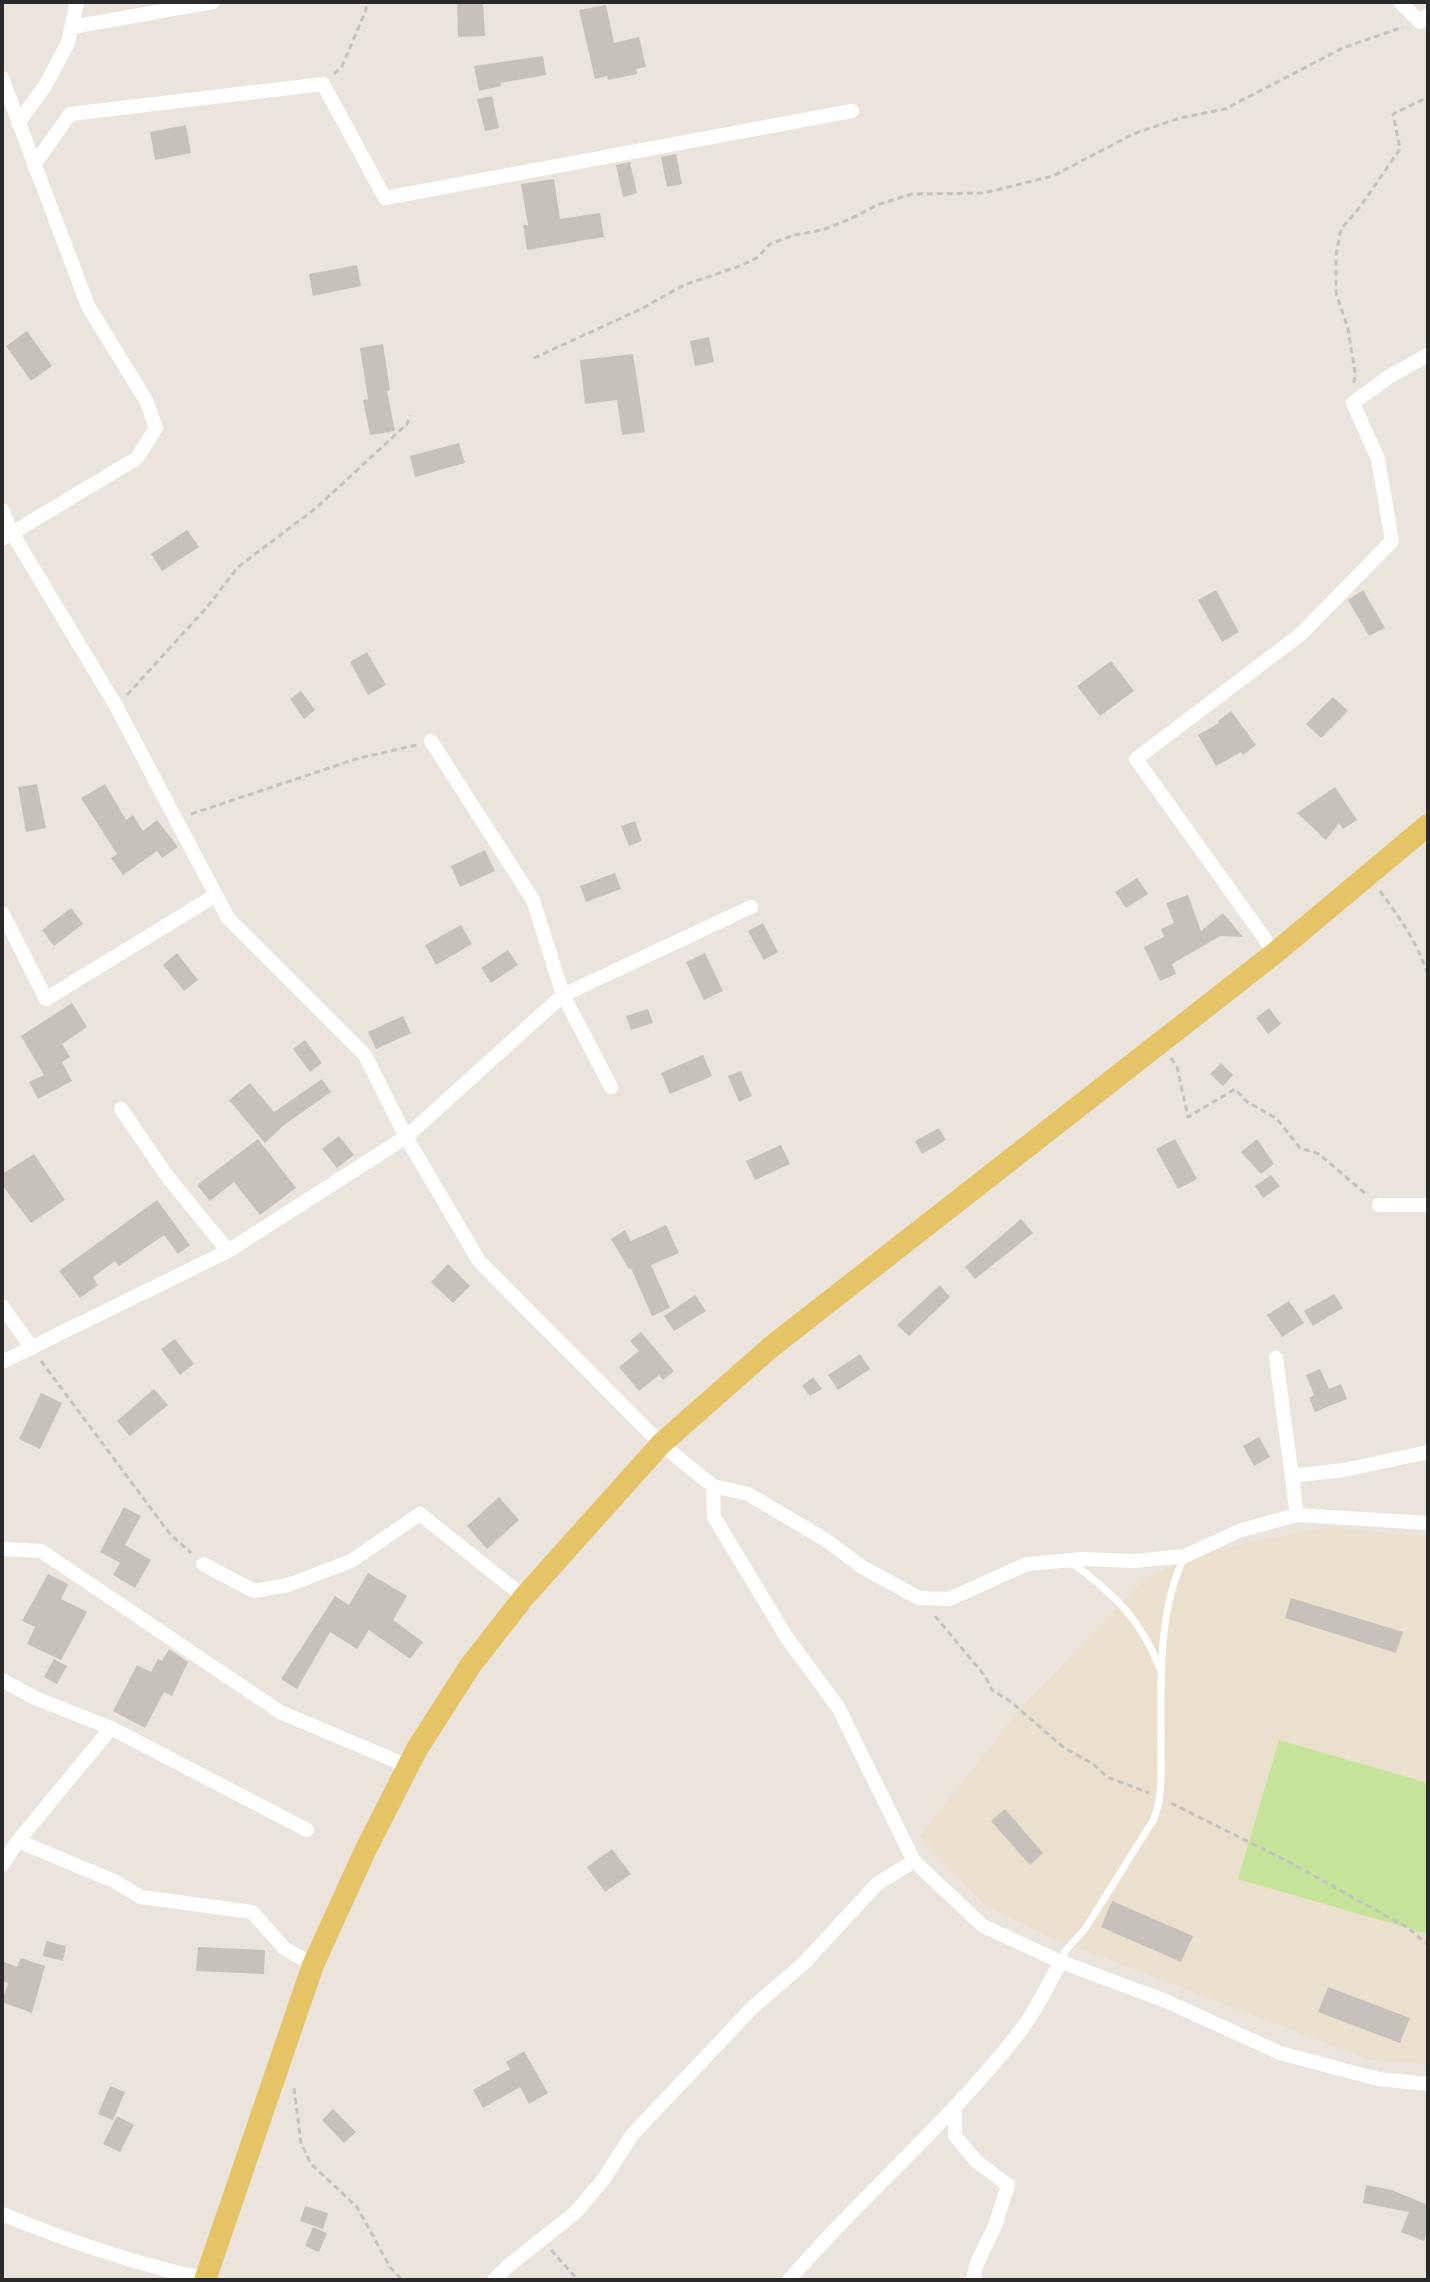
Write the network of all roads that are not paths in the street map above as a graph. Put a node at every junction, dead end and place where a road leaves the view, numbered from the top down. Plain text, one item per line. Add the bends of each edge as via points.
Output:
1 (77, 2) edge
2 (213, 2) edge
3 (1400, 2) edge
4 (1424, 19) edge
5 (72, 27) junction
6 (2, 78) edge
7 (852, 111) dead end
8 (18, 123) junction
9 (34, 165) junction
10 (1428, 355) edge
11 (2, 510) edge
12 (7, 536) edge
13 (431, 741) road end
14 (1428, 825) edge
15 (216, 895) junction
16 (751, 907) dead end
17 (3, 914) edge
18 (1275, 953) junction
19 (563, 995) junction
20 (611, 1087) dead end
21 (121, 1109) dead end
22 (406, 1137) junction
23 (1379, 1205) road end
24 (1428, 1205) edge
25 (228, 1251) junction
26 (2, 1306) edge
27 (32, 1348) junction
28 (1276, 1358) dead end
29 (2, 1362) edge
30 (661, 1444) junction
31 (1428, 1452) edge
32 (1292, 1476) junction
33 (713, 1486) junction
34 (1297, 1515) junction
35 (1428, 1523) edge
36 (2, 1549) edge
37 (1185, 1556) junction
38 (1058, 1562) junction
39 (203, 1564) road end
40 (524, 1597) junction
41 (1161, 1671) junction
42 (2, 1680) edge
43 (111, 1728) junction
44 (408, 1766) junction
45 (307, 1830) dead end
46 (18, 1841) junction
47 (914, 1861) junction
48 (2, 1865) edge
49 (1061, 1962) junction
50 (313, 1965) junction
51 (1428, 2084) edge
52 (955, 2106) junction
53 (2, 2214) edge
54 (206, 2280) edge
55 (494, 2280) edge
56 (789, 2280) edge
57 (973, 2280) edge

1 - 5 street
2 - 5 street
3 - 4 street
5 - 8 street via 51,75
6 - 8 street
7 - 9 street via 385,198 323,84 70,114
8 - 9 street
9 - 12 street via 88,306 147,402 156,428 137,458
10 - 18 street via 1353,403 1378,459 1392,541 1301,634 1136,759
11 - 12 street
12 - 15 street via 116,706
13 - 19 street via 533,900
14 - 18 main road
15 - 17 street via 46,999
15 - 22 street via 228,918 365,1055
16 - 19 street
18 - 30 main road via 771,1347
19 - 20 street
19 - 22 street
21 - 25 street
22 - 25 street
22 - 30 street via 479,1261
23 - 24 street
25 - 27 street
26 - 27 street
27 - 29 street
28 - 32 street
30 - 33 street
30 - 40 main road
31 - 32 street
32 - 34 street
33 - 38 street via 748,1494 919,1598 949,1599 1027,1564
33 - 47 street via 714,1517 787,1638 838,1707
34 - 35 street
34 - 37 street via 1241,1530
36 - 44 street via 41,1551 280,1712
37 - 38 street
37 - 41 lane via 1164,1630
38 - 41 lane via 1075,1565 1134,1617
39 - 40 street via 254,1591 288,1585 351,1561 420,1514
40 - 44 main road via 470,1666
41 - 49 lane via 1161,1799 1147,1831
42 - 43 street
43 - 45 street
43 - 46 street
44 - 50 main road
46 - 48 street
46 - 50 street via 141,1897 252,1912 284,1948
47 - 49 street via 983,1926
47 - 55 street via 877,1884 805,1962 752,2008 632,2135 575,2213
49 - 51 street via 1166,2001 1280,2053 1378,2079
49 - 52 street via 1022,2028
50 - 54 main road
52 - 56 street
52 - 57 street via 955,2136 976,2161 1008,2185
53 - 54 street via 68,2241

